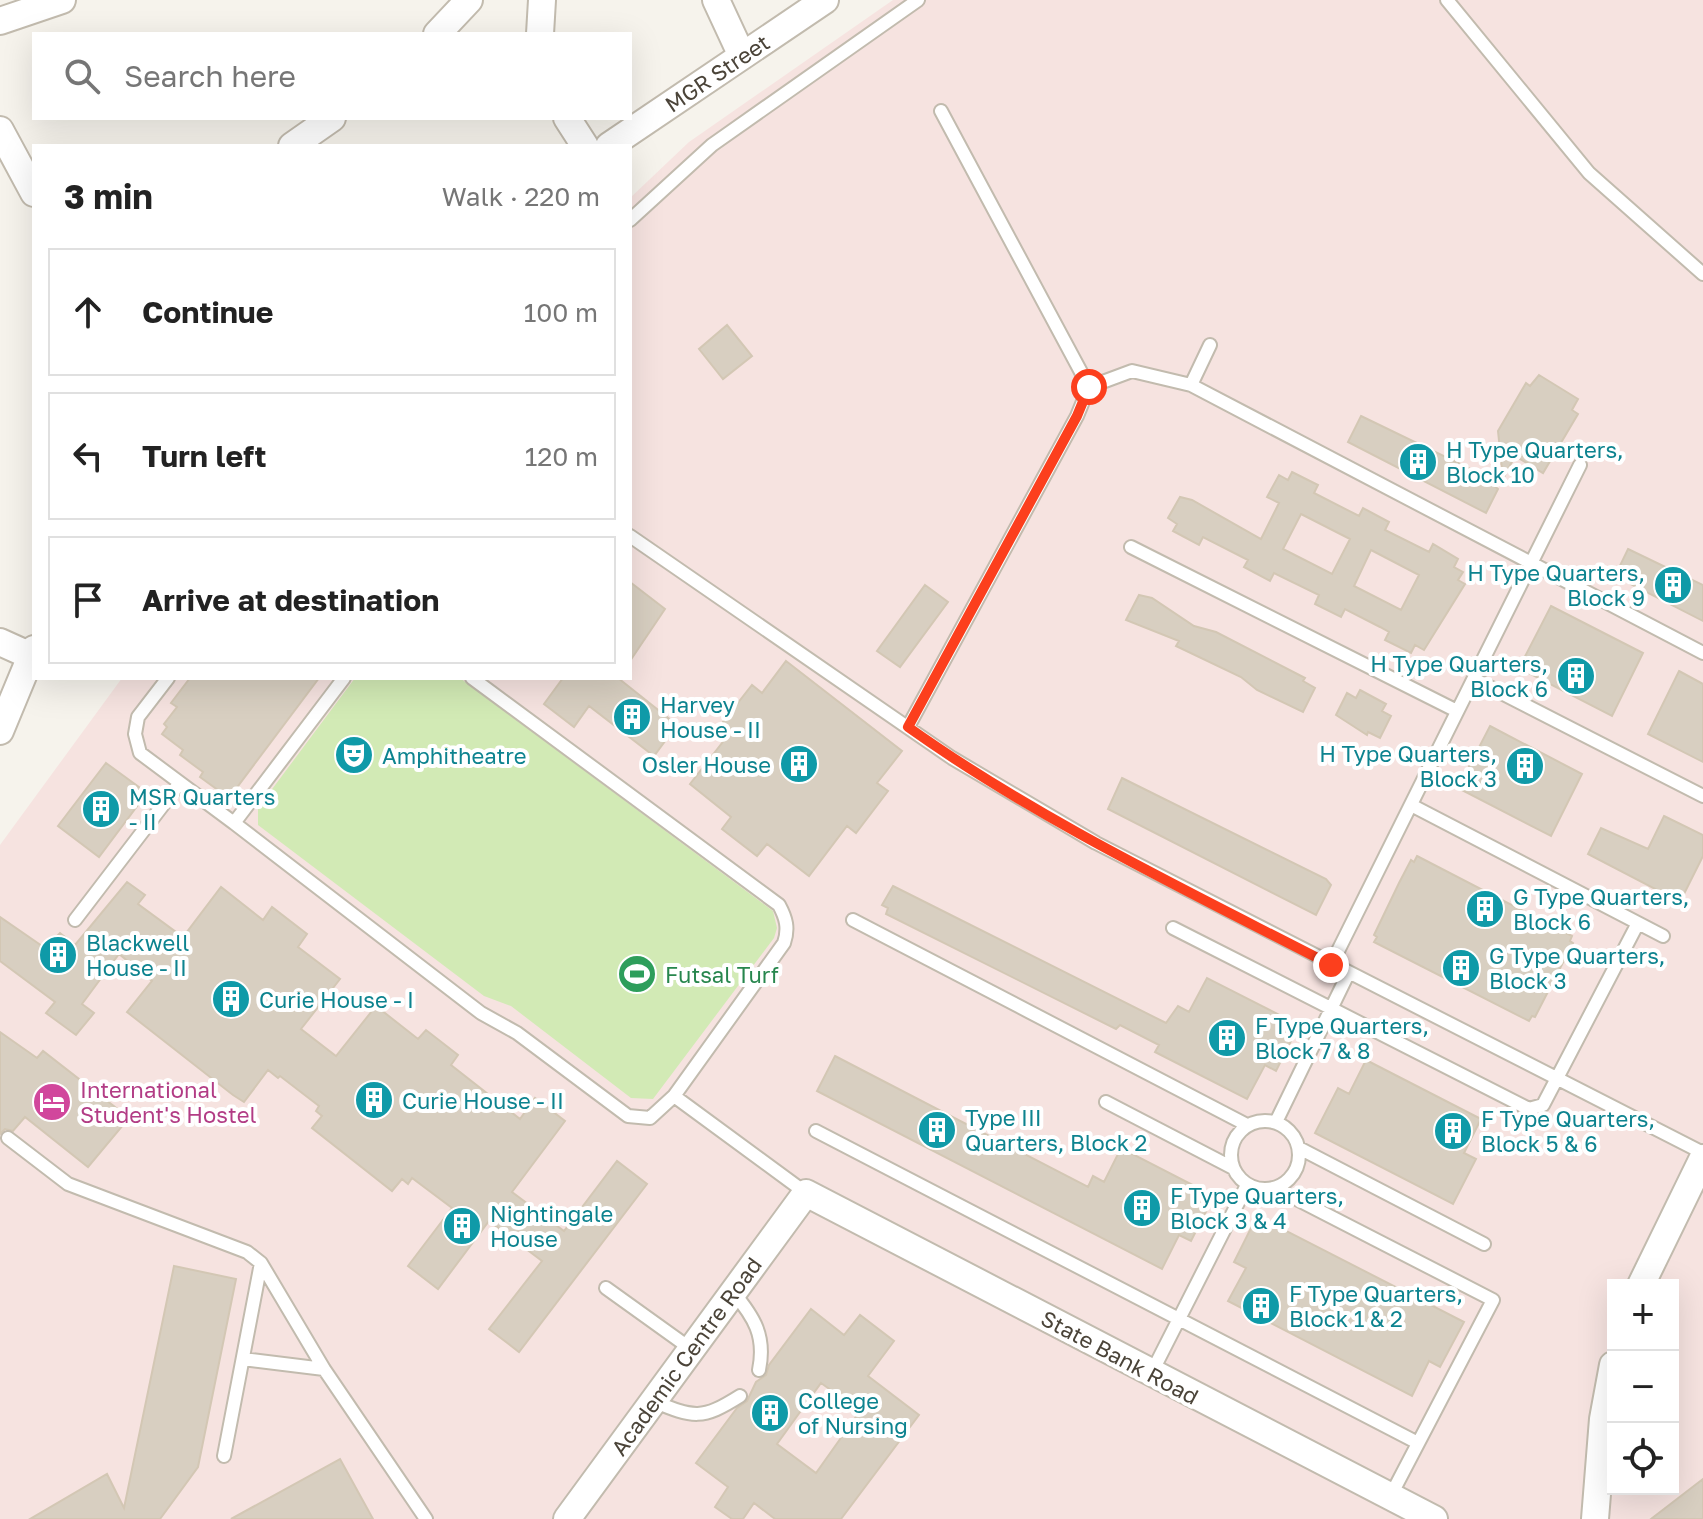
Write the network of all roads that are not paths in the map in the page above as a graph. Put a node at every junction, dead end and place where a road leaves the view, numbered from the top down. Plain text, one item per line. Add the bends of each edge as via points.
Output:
1 (62, 0) edge
2 (469, 0) edge
3 (542, 0) edge
4 (716, 0) edge
5 (825, 0) edge
6 (918, 0) edge
7 (1447, 0) edge
8 (0, 21) edge
9 (439, 32) edge
10 (540, 32) edge
11 (742, 56) junction
12 (941, 111) dead end
13 (329, 120) edge
14 (568, 120) edge
15 (0, 130) edge
16 (295, 144) edge
17 (584, 144) edge
18 (612, 144) edge
19 (32, 189) edge
20 (632, 218) edge
21 (1703, 274) edge
22 (1210, 345) dead end
23 (1191, 385) junction
24 (1089, 387) junction
25 (1580, 465) dead end
26 (632, 537) edge
27 (1131, 547) dead end
28 (1531, 563) junction
29 (0, 642) edge
30 (32, 653) edge
31 (1703, 653) edge
32 (1474, 679) junction
33 (166, 680) edge
34 (342, 680) edge
35 (475, 680) edge
36 (1457, 711) junction
37 (908, 727) junction
38 (0, 731) edge
39 (179, 784) junction
40 (1703, 796) edge
41 (1411, 805) junction
42 (234, 823) junction
43 (75, 920) dead end
44 (853, 920) dead end
45 (1638, 923) junction
46 (1173, 928) dead end
47 (1663, 936) dead end
48 (1331, 965) junction
49 (1348, 974) junction
50 (1331, 1010) junction
51 (1557, 1079) junction
52 (674, 1096) junction
53 (1106, 1102) dead end
54 (1276, 1122) junction
55 (1247, 1125) junction
56 (816, 1131) dead end
57 (8, 1138) dead end
58 (1299, 1148) junction
59 (1703, 1156) edge
60 (1233, 1168) junction
61 (1247, 1185) junction
62 (1275, 1188) junction
63 (806, 1193) junction
64 (1484, 1244) dead end
65 (261, 1263) junction
66 (1644, 1279) edge
67 (606, 1288) dead end
68 (733, 1292) junction
69 (1178, 1319) junction
70 (691, 1349) junction
71 (243, 1359) junction
72 (324, 1369) junction
73 (759, 1370) dead end
74 (1151, 1374) junction
75 (740, 1396) dead end
76 (1607, 1397) edge
77 (653, 1401) junction
78 (1418, 1443) junction
79 (224, 1456) dead end
80 (1390, 1497) junction
81 (426, 1519) edge
82 (567, 1519) edge
83 (1434, 1519) edge
84 (1595, 1519) edge

1 - 8 street
2 - 9 street
3 - 10 street
4 - 11 street
5 - 11 street, MGR Street
6 - 20 lane via 712,145
7 - 21 lane via 1589,173
11 - 18 street, MGR Street
12 - 24 lane
13 - 16 street
14 - 17 street
15 - 19 street
22 - 23 lane
23 - 24 lane via 1132,371
23 - 28 lane
24 - 37 lane
25 - 28 lane
26 - 37 lane
27 - 36 lane
28 - 31 lane
28 - 32 lane
29 - 30 street
30 - 38 street
32 - 36 lane
32 - 40 lane
33 - 39 lane via 138,717 136,744
34 - 42 lane
35 - 52 lane via 779,905 784,915 784,943
36 - 41 lane
37 - 48 lane via 1096,843
39 - 42 lane
39 - 43 lane
41 - 45 lane
41 - 48 lane
42 - 52 lane via 481,1013 517,1033 628,1116 650,1118
44 - 55 lane
45 - 47 lane
45 - 51 lane
46 - 50 lane
48 - 49 lane
49 - 50 lane
49 - 51 lane
50 - 51 lane via 1529,1109 1543,1105
50 - 54 lane
51 - 59 lane
52 - 63 lane
53 - 60 lane
54 - 55 lane
54 - 58 lane
55 - 60 lane via 1231,1149
56 - 69 lane
57 - 65 lane via 68,1184 247,1252
58 - 62 lane via 1292,1177
58 - 64 lane
59 - 66 street
60 - 61 lane
61 - 62 lane
61 - 69 lane
62 - 78 lane via 1493,1300
63 - 68 street, Academic Centre Road
63 - 74 street, State Bank Road
65 - 71 lane
65 - 72 lane
67 - 70 lane
68 - 70 street, Academic Centre Road
68 - 73 lane via 754,1316 763,1348
69 - 74 lane
69 - 78 lane
70 - 77 street, Academic Centre Road
71 - 72 lane
71 - 79 lane
72 - 81 lane
74 - 80 street, State Bank Road
75 - 77 lane via 712,1414 683,1413
76 - 84 street
77 - 82 street, Academic Centre Road
78 - 80 lane
80 - 83 street, State Bank Road

